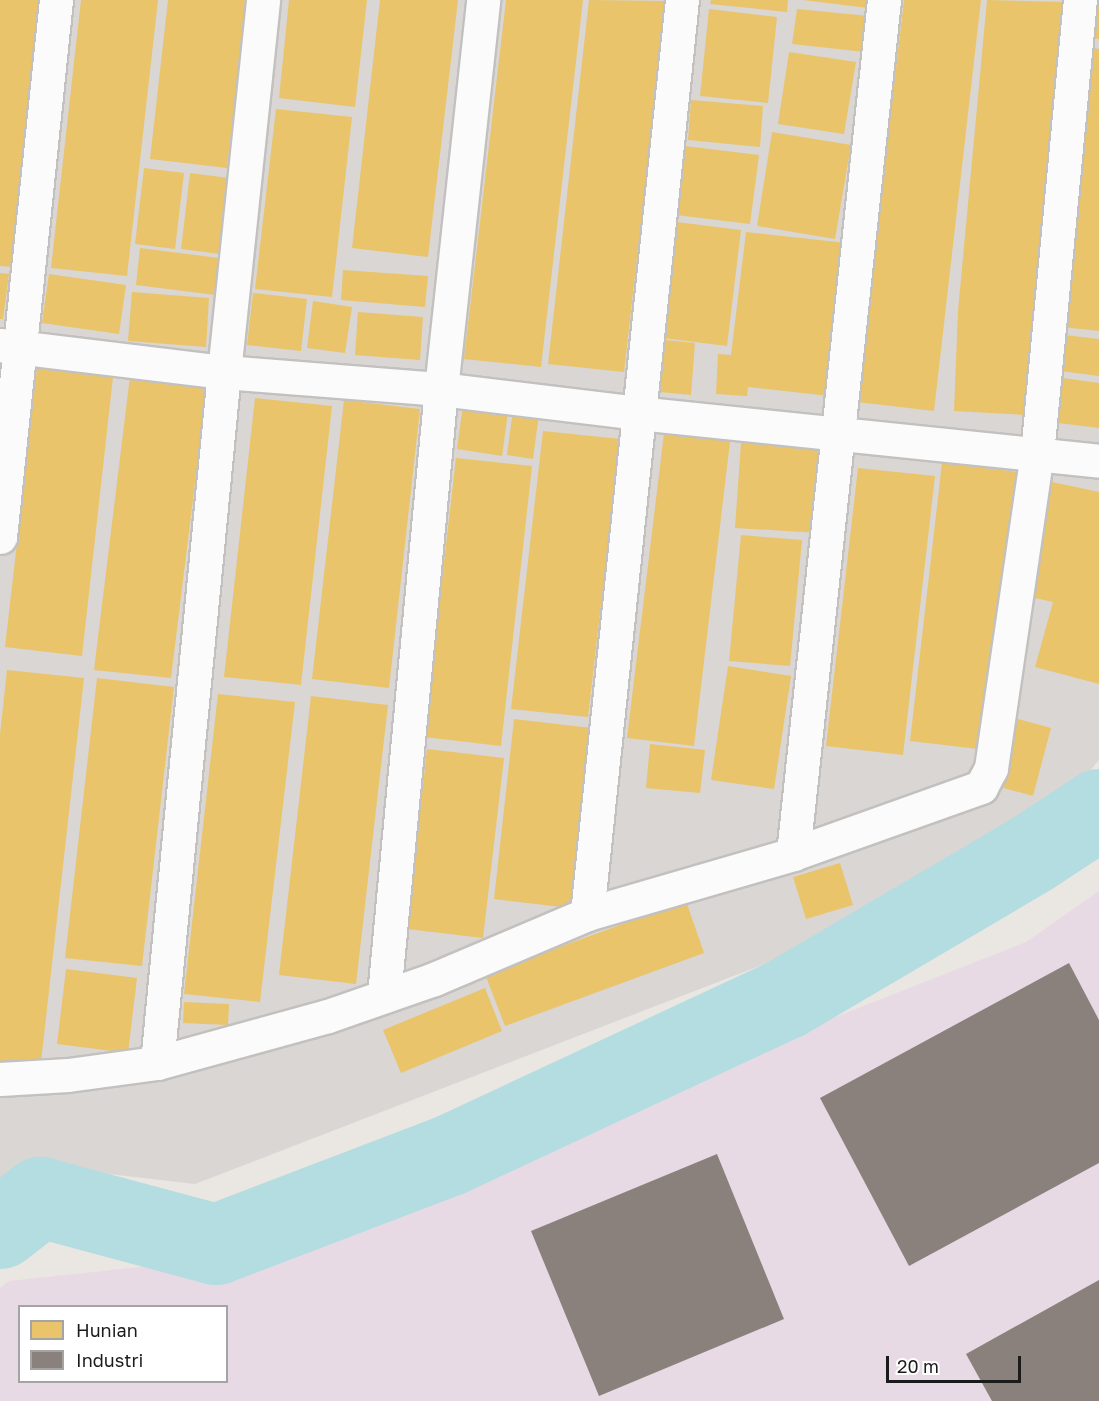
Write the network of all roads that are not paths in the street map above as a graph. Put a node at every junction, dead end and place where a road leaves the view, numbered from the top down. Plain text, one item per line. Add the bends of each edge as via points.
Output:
1 (56, 0) edge
2 (263, 0) edge
3 (483, 0) edge
4 (682, 0) edge
5 (884, 0) edge
6 (1080, 0) edge
7 (10, 346) edge
8 (224, 372) junction
9 (441, 389) junction
10 (638, 413) junction
11 (839, 433) junction
12 (1037, 454) junction
13 (1099, 461) edge
14 (0, 537) edge
15 (793, 854) junction
16 (587, 914) junction
17 (384, 995) junction
18 (157, 1063) junction
19 (0, 1079) edge

1 - 7 street
2 - 8 street
3 - 9 street
4 - 10 street
5 - 11 street
6 - 12 street
7 - 8 street
7 - 14 street
8 - 9 street
8 - 18 street
9 - 10 street
9 - 17 street
10 - 11 street
10 - 16 street
11 - 12 street
11 - 15 street
12 - 13 street
12 - 15 street via 986,781 981,787
15 - 16 street
16 - 17 street via 434,979
17 - 18 street via 328,1016
18 - 19 street

